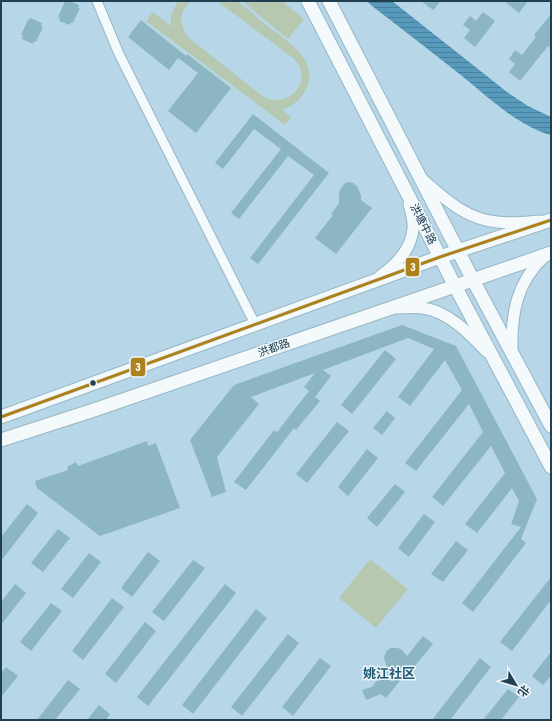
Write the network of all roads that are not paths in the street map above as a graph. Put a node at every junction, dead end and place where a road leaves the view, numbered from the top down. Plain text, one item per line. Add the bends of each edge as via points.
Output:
1 (97, 1) edge
2 (308, 1) edge
3 (329, 1) edge
4 (421, 178) junction
5 (404, 188) junction
6 (549, 220) edge
7 (458, 251) junction
8 (549, 254) edge
9 (440, 257) junction
10 (473, 280) junction
11 (372, 282) junction
12 (455, 286) junction
13 (391, 308) junction
14 (255, 324) junction
15 (512, 353) junction
16 (494, 360) junction
17 (1, 417) edge
18 (551, 426) edge
19 (1, 440) edge
20 (551, 467) edge

1 - 14 street via 119,54
2 - 5 main road, 洪塘中路
3 - 4 main road, 洪塘中路
4 - 6 street via 460,210 478,218 497,222
4 - 7 main road, 洪塘中路
5 - 9 main road, 洪塘中路
5 - 11 street via 414,229 398,263
6 - 7 main road
7 - 9 main road
7 - 10 main road, 洪塘中路
8 - 10 main road, 洪都路
8 - 15 street via 538,262 527,276 520,292 512,330
9 - 11 main road
9 - 12 main road, 洪塘中路
10 - 12 main road, 洪都路
10 - 15 main road, 洪塘中路
11 - 14 main road
12 - 13 main road, 洪都路
12 - 16 main road, 洪塘中路
13 - 16 street via 422,308 438,312 466,331
13 - 19 main road, 洪都路
14 - 17 main road
15 - 18 main road, 洪塘中路
16 - 20 main road, 洪塘中路

